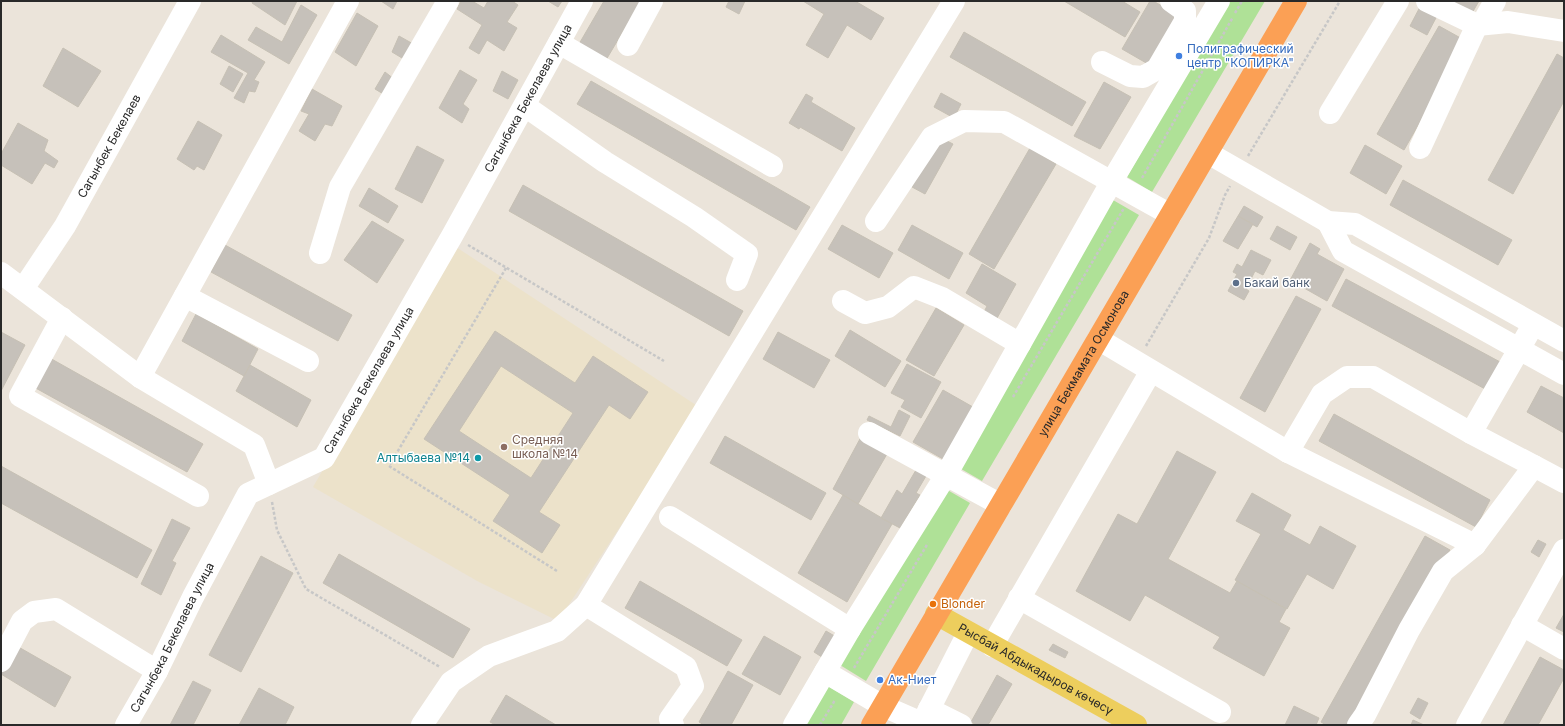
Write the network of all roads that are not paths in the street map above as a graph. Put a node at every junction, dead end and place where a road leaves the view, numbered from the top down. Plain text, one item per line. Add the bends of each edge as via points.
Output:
1 (190, 1) edge
2 (348, 1) edge
3 (448, 1) edge
4 (582, 1) edge
5 (652, 1) edge
6 (954, 1) edge
7 (1171, 1) edge
8 (1219, 1) edge
9 (1296, 1) edge
10 (1398, 1) edge
11 (1427, 1) edge
12 (1495, 1) edge
13 (1479, 25) junction
14 (1564, 31) edge
15 (559, 44) junction
16 (628, 45) dead end
17 (1102, 62) dead end
18 (525, 106) junction
19 (1330, 113) dead end
20 (1420, 148) dead end
21 (1208, 152) junction
22 (772, 166) dead end
23 (1112, 181) junction
24 (1171, 215) junction
25 (876, 221) dead end
26 (1328, 222) junction
27 (320, 252) dead end
28 (1, 273) edge
29 (737, 280) dead end
30 (23, 289) junction
31 (185, 296) junction
32 (843, 301) dead end
33 (62, 318) junction
34 (1533, 325) junction
35 (1098, 339) junction
36 (1564, 342) edge
37 (1020, 344) junction
38 (1519, 349) junction
39 (308, 361) dead end
40 (1144, 367) junction
41 (1564, 374) edge
42 (140, 377) junction
43 (869, 433) dead end
44 (1471, 433) junction
45 (1288, 452) junction
46 (1534, 466) junction
47 (946, 474) junction
48 (1564, 482) edge
49 (269, 484) junction
50 (198, 496) dead end
51 (1001, 504) junction
52 (670, 517) dead end
53 (1475, 545) junction
54 (1564, 550) edge
55 (1020, 598) junction
56 (586, 605) junction
57 (936, 614) junction
58 (1522, 625) junction
59 (850, 629) junction
60 (968, 633) junction
61 (992, 646) junction
62 (1564, 649) edge
63 (1, 661) edge
64 (157, 671) junction
65 (825, 672) junction
66 (882, 706) junction
67 (1220, 712) dead end
68 (924, 719) edge
69 (126, 725) edge
70 (422, 725) edge
71 (674, 725) edge
72 (794, 725) edge
73 (872, 725) edge
74 (961, 725) edge
75 (1136, 725) edge
76 (1358, 725) edge
77 (1467, 725) edge

1 - 30 street, Сагынбек Бекелаев via 64,226
2 - 31 street
3 - 27 street via 340,187
4 - 15 street, Сагынбека Бекелаева улица
5 - 16 street
6 - 56 street
7 - 17 street via 1185,11 1185,21 1157,70 1143,77 1130,76
8 - 23 street
9 - 21 highway, улица Бекмамата Осмонова
10 - 19 street
11 - 13 street
12 - 13 street
13 - 14 street via 1508,22
13 - 20 street
15 - 18 street, Сагынбека Бекелаева улица
15 - 22 street
18 - 29 street via 604,162 694,217 747,254
18 - 49 street, Сагынбека Бекелаева улица via 324,458
21 - 24 highway, улица Бекмамата Осмонова
21 - 26 street
23 - 24 street
23 - 25 street via 1004,122 964,121 932,137
23 - 37 street
24 - 35 highway, улица Бекмамата Осмонова
26 - 34 street via 1355,224
26 - 38 street via 1343,251
28 - 30 street
30 - 33 street
31 - 39 street
31 - 42 street
32 - 37 street via 865,313 888,307 914,287 942,298
33 - 42 street
33 - 50 street via 20,396
34 - 36 street
34 - 38 street
35 - 40 street
35 - 51 highway, улица Бекмамата Осмонова
37 - 47 street
38 - 41 street
38 - 44 street
40 - 45 street
40 - 55 street
42 - 49 street via 254,445
43 - 47 street
44 - 45 street via 1373,377 1346,377 1322,394
44 - 46 street
45 - 53 street
46 - 48 street
46 - 53 street
47 - 51 street
47 - 59 street
49 - 64 street, Сагынбека Бекелаева улица via 248,494 192,597
51 - 57 highway, улица Бекмамата Осмонова
52 - 59 street
53 - 76 street via 1443,571
54 - 58 street
55 - 61 street
55 - 67 street
56 - 70 street via 558,631 489,656 451,682
56 - 71 street via 686,667 693,686 670,719
57 - 60 main road, Рысбай Абдыкадыров көчөсү
57 - 66 highway, улица Бекмамата Осмонова
58 - 62 street
58 - 77 street
59 - 65 street
60 - 61 main road, Рысбай Абдыкадыров көчөсү
60 - 68 street
61 - 75 main road, Рысбай Абдыкадыров көчөсү
63 - 64 street via 22,621 34,612 56,609
64 - 69 street, Сагынбека Бекелаева улица
65 - 66 street
65 - 72 street
66 - 68 street
66 - 73 highway, улица Бекмамата Осмонова
68 - 74 street

